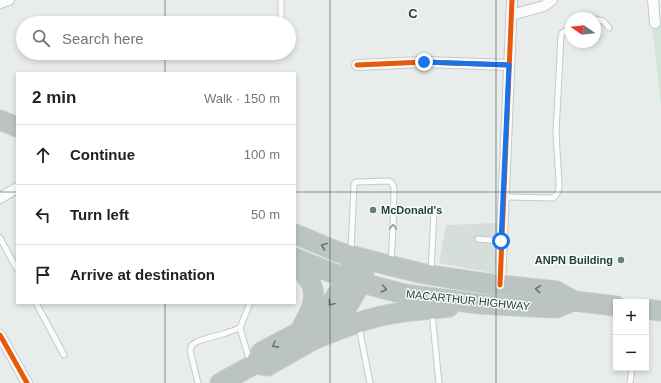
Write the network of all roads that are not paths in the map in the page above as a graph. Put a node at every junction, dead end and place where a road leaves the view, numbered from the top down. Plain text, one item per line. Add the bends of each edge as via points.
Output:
1 (9, 0) edge
2 (281, 0) edge
3 (512, 0) edge
4 (552, 0) edge
5 (652, 0) edge
6 (0, 3) edge
7 (511, 14) junction
8 (281, 16) edge
9 (601, 21) edge
10 (655, 24) dead end
11 (609, 28) dead end
12 (565, 31) edge
13 (357, 65) dead end
14 (509, 65) junction
15 (0, 120) edge
16 (16, 127) edge
17 (16, 189) edge
18 (503, 197) junction
19 (0, 198) edge
20 (434, 212) dead end
21 (296, 234) edge
22 (0, 238) edge
23 (478, 240) dead end
24 (501, 241) junction
25 (357, 257) junction
26 (296, 258) edge
27 (296, 264) edge
28 (390, 266) junction
29 (16, 267) edge
30 (430, 275) junction
31 (354, 281) junction
32 (500, 285) junction
33 (574, 301) junction
34 (37, 304) edge
35 (250, 304) edge
36 (480, 304) junction
37 (613, 306) edge
38 (432, 309) junction
39 (649, 309) edge
40 (661, 311) edge
41 (358, 323) junction
42 (240, 328) junction
43 (0, 335) edge
44 (307, 335) junction
45 (64, 355) dead end
46 (253, 365) junction
47 (632, 371) edge
48 (226, 382) edge
49 (27, 383) edge
50 (198, 383) edge
51 (370, 383) edge
52 (439, 383) edge
53 (630, 383) edge

1 - 6 street
2 - 8 lane
3 - 7 street
4 - 7 street via 544,6
5 - 10 street
7 - 14 street
9 - 11 lane
12 - 18 lane via 561,36 556,133 559,190 552,198
13 - 14 street via 424,62
14 - 18 street
15 - 16 highway
17 - 19 street
18 - 24 street
20 - 30 lane
25 -> 21 highway, MACARTHUR HIGHWAY
22 - 29 lane
23 - 24 lane
24 - 32 street
25 - 28 highway, MACARTHUR HIGHWAY
28 -> 25 lane via 394,188 389,181 354,184
25 - 31 highway
26 - 31 highway, MACARTHUR HIGHWAY
27 - 44 highway via 310,282 314,296
28 - 30 highway, MACARTHUR HIGHWAY
30 - 32 highway, MACARTHUR HIGHWAY
31 -> 36 highway, MACARTHUR HIGHWAY via 404,294
31 - 44 highway via 346,309 339,319
33 -> 32 highway, MACARTHUR HIGHWAY via 556,291
33 - 36 highway, MACARTHUR HIGHWAY via 556,308
33 - 37 highway, MACARTHUR HIGHWAY
34 - 45 lane
35 - 42 lane
36 - 38 highway
38 - 41 highway via 381,316
38 - 52 lane
39 - 40 highway
41 - 44 highway
41 - 51 lane
42 - 46 lane
42 - 50 lane via 192,345 190,350
43 - 49 street
44 - 46 highway via 267,366
46 - 48 highway
47 - 53 lane

